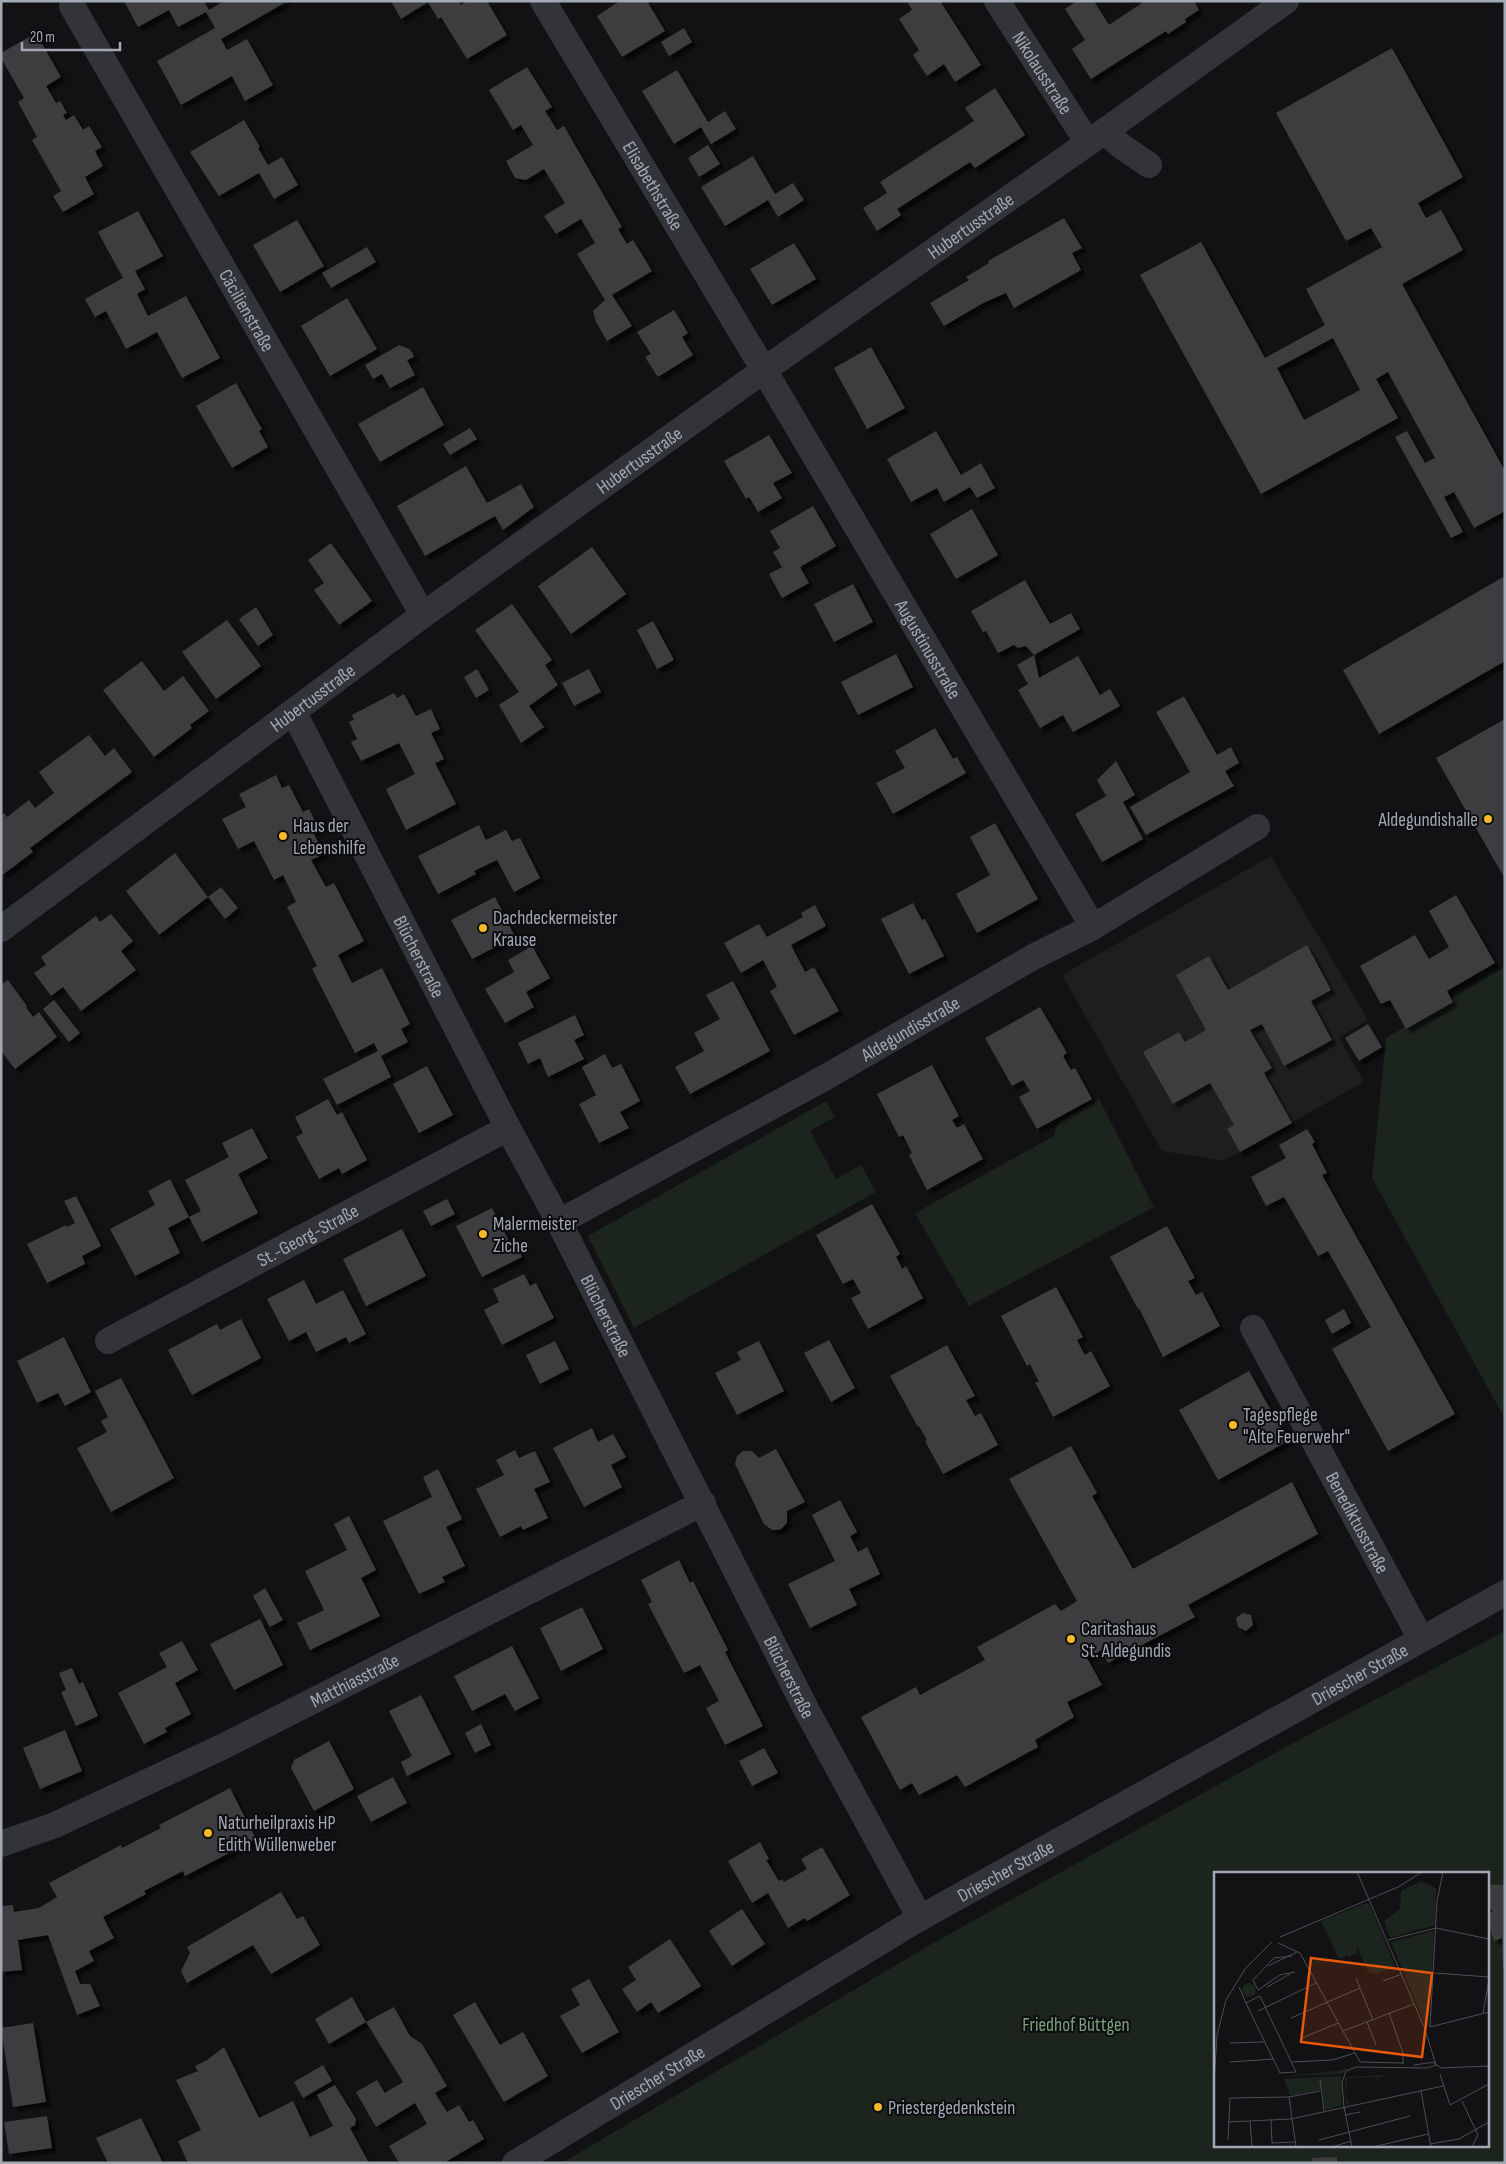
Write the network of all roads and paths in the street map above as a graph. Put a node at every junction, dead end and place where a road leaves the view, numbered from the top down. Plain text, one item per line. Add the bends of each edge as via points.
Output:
1 (542, 1) edge
2 (998, 1) edge
3 (1286, 1) edge
4 (72, 6) dead end
5 (1097, 137) junction
6 (1149, 165) dead end
7 (764, 370) junction
8 (423, 615) junction
9 (294, 713) junction
10 (1257, 827) dead end
11 (1093, 927) junction
12 (1, 929) edge
13 (508, 1128) junction
14 (559, 1222) junction
15 (1253, 1328) dead end
16 (108, 1341) dead end
17 (703, 1503) junction
18 (1505, 1593) edge
19 (1421, 1639) junction
20 (1, 1844) edge
21 (920, 1918) junction
22 (515, 2163) edge

1 - 7 street, Elisabethstraße
2 - 5 street, Nikolausstraße
3 - 5 street, Hubertusstraße
4 - 8 street, Cäcilienstraße
5 - 6 street, Nikolausstraße via 1121,146
5 - 7 street, Hubertusstraße
7 - 8 street, Hubertusstraße
7 - 11 street, Augustinusstraße
8 - 9 street, Hubertusstraße
9 - 12 street, Hubertusstraße
9 - 13 street, Blücherstraße
10 - 11 street, Aldegundisstraße
11 - 14 street, Aldegundisstraße via 1033,957 826,1077
13 - 14 street, Blücherstraße
13 - 16 street, St.-Georg-Straße
14 - 17 street, Blücherstraße
15 - 19 street, Benediktusstraße
17 - 20 street, Matthiasstraße via 222,1747 62,1821
17 - 21 street, Blücherstraße via 807,1711
18 - 19 street, Driescher Straße
19 - 21 street, Driescher Straße
21 - 22 street, Driescher Straße

